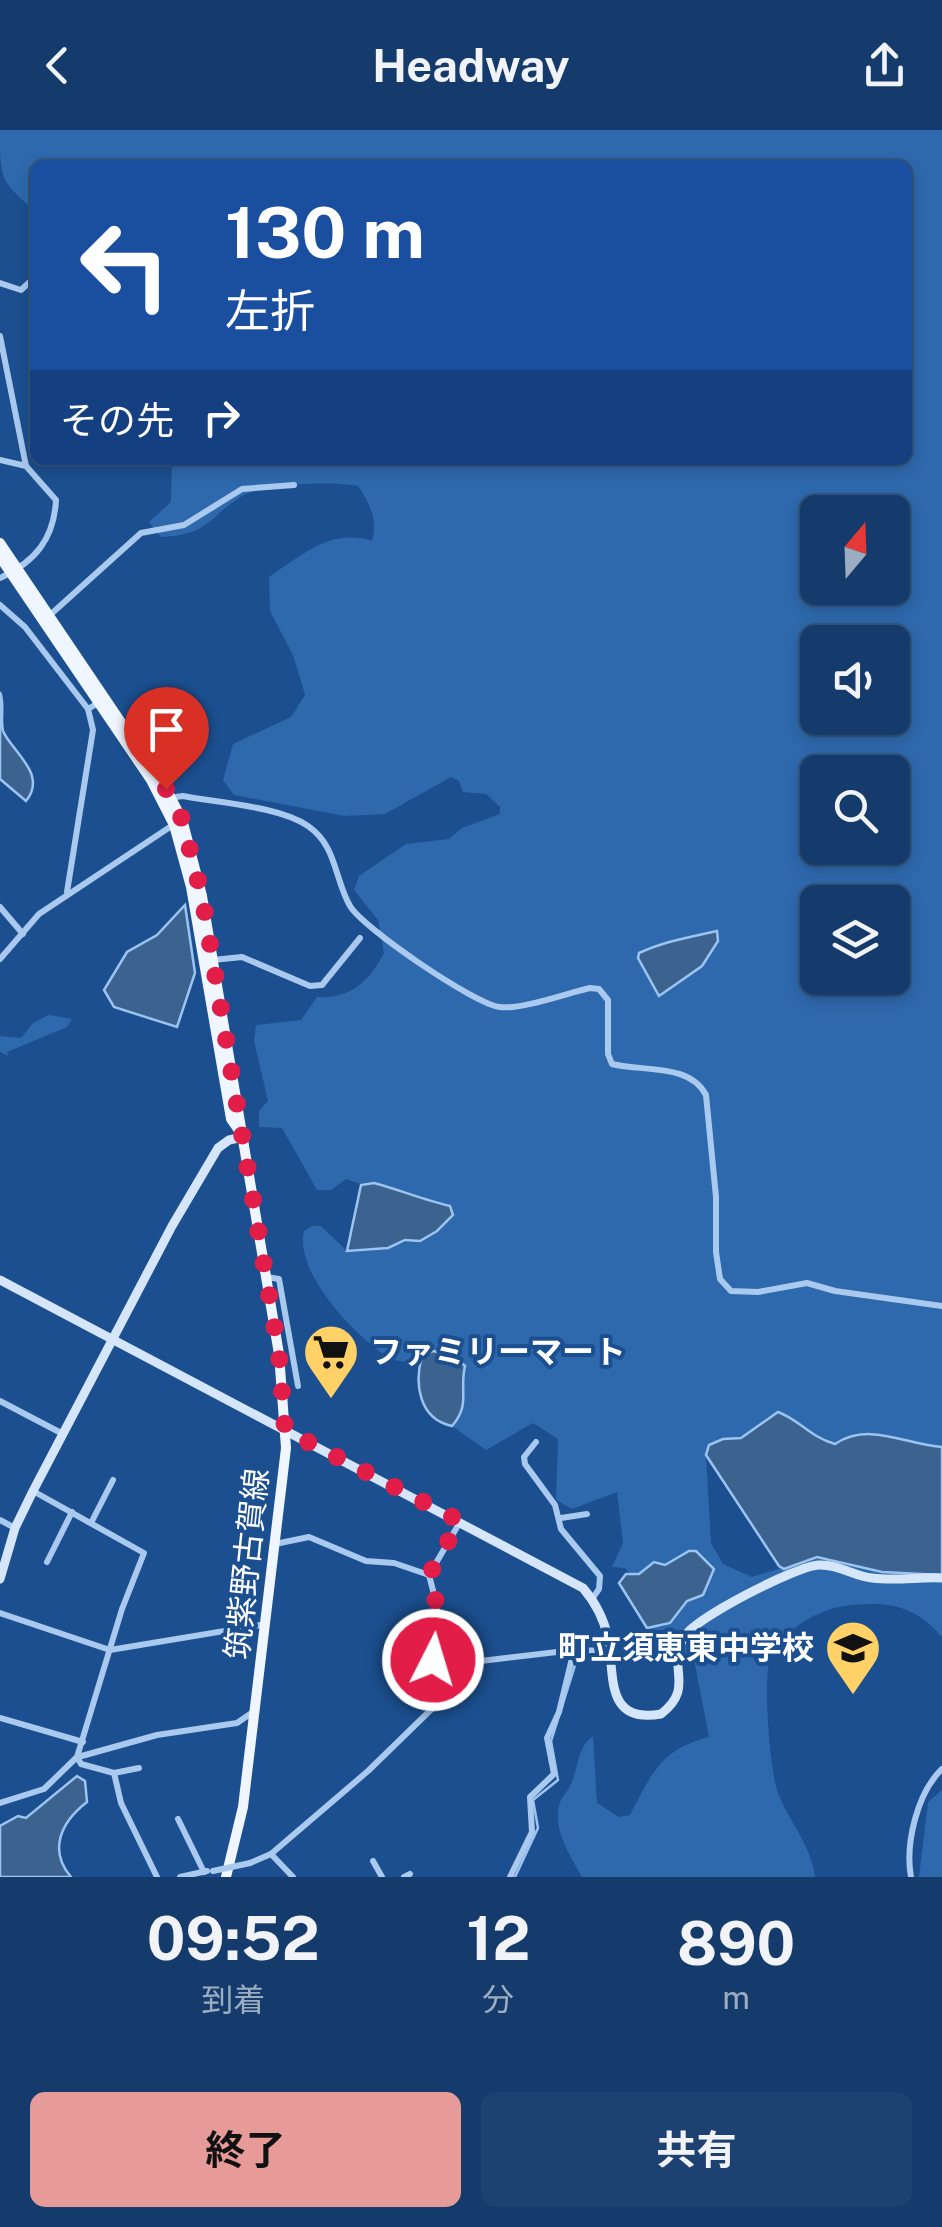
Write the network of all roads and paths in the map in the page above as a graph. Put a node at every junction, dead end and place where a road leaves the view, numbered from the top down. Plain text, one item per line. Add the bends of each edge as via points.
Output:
1 (30, 282) edge
2 (0, 284) edge
3 (0, 336) edge
4 (0, 381) edge
5 (10, 381) junction
6 (0, 460) edge
7 (26, 466) junction
8 (294, 485) dead end
9 (0, 543) edge
10 (0, 557) edge
11 (9, 573) edge
12 (0, 605) edge
13 (50, 615) junction
14 (102, 700) junction
15 (88, 709) junction
16 (167, 799) junction
17 (178, 822) junction
18 (67, 893) junction
19 (0, 907) edge
20 (23, 934) junction
21 (360, 938) dead end
22 (0, 959) edge
23 (213, 960) junction
24 (243, 1138) junction
25 (265, 1277) junction
26 (0, 1280) edge
27 (942, 1306) edge
28 (113, 1340) junction
29 (298, 1386) dead end
30 (0, 1401) edge
31 (285, 1430) junction
32 (63, 1434) junction
33 (536, 1442) dead end
34 (113, 1480) dead end
35 (34, 1491) junction
36 (72, 1512) junction
37 (587, 1514) dead end
38 (561, 1518) junction
39 (0, 1520) edge
40 (460, 1521) junction
41 (91, 1524) junction
42 (15, 1528) junction
43 (275, 1544) junction
44 (47, 1562) dead end
45 (429, 1575) junction
46 (942, 1578) edge
47 (0, 1579) edge
48 (592, 1599) junction
49 (0, 1613) edge
50 (266, 1624) junction
51 (110, 1650) junction
52 (574, 1650) junction
53 (608, 1650) junction
54 (439, 1701) junction
55 (256, 1710) junction
56 (0, 1718) edge
57 (83, 1742) junction
58 (77, 1758) junction
59 (139, 1768) dead end
60 (942, 1769) edge
61 (114, 1773) junction
62 (0, 1803) edge
63 (178, 1818) dead end
64 (271, 1854) junction
65 (373, 1862) dead end
66 (208, 1871) junction
67 (157, 1877) edge
68 (180, 1877) edge
69 (226, 1877) edge
70 (293, 1877) edge
71 (382, 1877) edge
72 (510, 1877) edge
73 (910, 1877) edge

1 - 2 street via 21,290
3 - 5 street
4 - 5 street
5 - 7 street
6 - 7 street
7 - 11 street via 56,500 55,522 34,558
8 - 13 street via 242,489 184,525 141,533
9 - 11 main road, 筑紫野古賀線
10 - 11 main road, 筑紫野古賀線
11 - 13 main road, 筑紫野古賀線
11 - 14 main road, 筑紫野古賀線
12 - 15 street via 26,627
13 - 14 main road, 筑紫野古賀線
14 - 15 street
14 - 16 main road, 筑紫野古賀線
15 - 18 street via 94,730
16 - 17 main road, 筑紫野古賀線
16 - 27 street via 279,814 306,824 331,851 352,909 489,1004 510,1008 600,989 608,1000 612,1064 677,1072 700,1083 706,1095 716,1252 720,1279 731,1291 807,1283
17 - 18 street
17 - 23 main road, 筑紫野古賀線 via 202,896
17 - 24 main road, 筑紫野古賀線 via 231,1118
18 - 20 street
19 - 20 street
20 - 22 street
21 - 23 street via 322,985 242,957
23 - 24 main road, 筑紫野古賀線
24 - 25 main road, 筑紫野古賀線
24 - 28 street via 229,1140 207,1163
25 - 29 street via 278,1279
25 - 31 main road, 筑紫野古賀線
26 - 28 street
28 - 31 street
28 - 32 street
30 - 32 street
31 - 40 street
31 - 43 main road, 筑紫野古賀線
32 - 35 street
33 - 38 street via 526,1464
34 - 41 street
35 - 36 street
35 - 42 street
36 - 41 street
36 - 44 street
37 - 38 street
38 - 48 street via 562,1530 600,1576
39 - 42 street
40 - 45 street
40 - 48 street via 567,1577
41 - 51 street via 144,1552
42 - 47 street
43 - 45 street via 309,1538 366,1561 394,1562
43 - 50 main road, 筑紫野古賀線
45 - 54 street via 437,1606 430,1650
46 - 53 street via 873,1578 827,1565 806,1567 694,1625 680,1646 679,1693 660,1714 634,1714 621,1705
48 - 53 street
49 - 51 street
50 - 51 street
50 - 55 main road, 筑紫野古賀線
51 - 57 street
52 - 53 street
52 - 54 street via 481,1660
52 - 72 street via 547,1738 554,1774 530,1797 532,1832
54 - 64 street
55 - 58 street via 237,1723 157,1735
55 - 69 main road, 筑紫野古賀線
56 - 57 street
57 - 58 street
58 - 61 street
58 - 62 street via 44,1789
59 - 61 street
60 - 73 street via 920,1805
61 - 67 street
63 - 66 street
64 - 66 street, bridge
64 - 70 street
65 - 71 street
66 - 68 street

